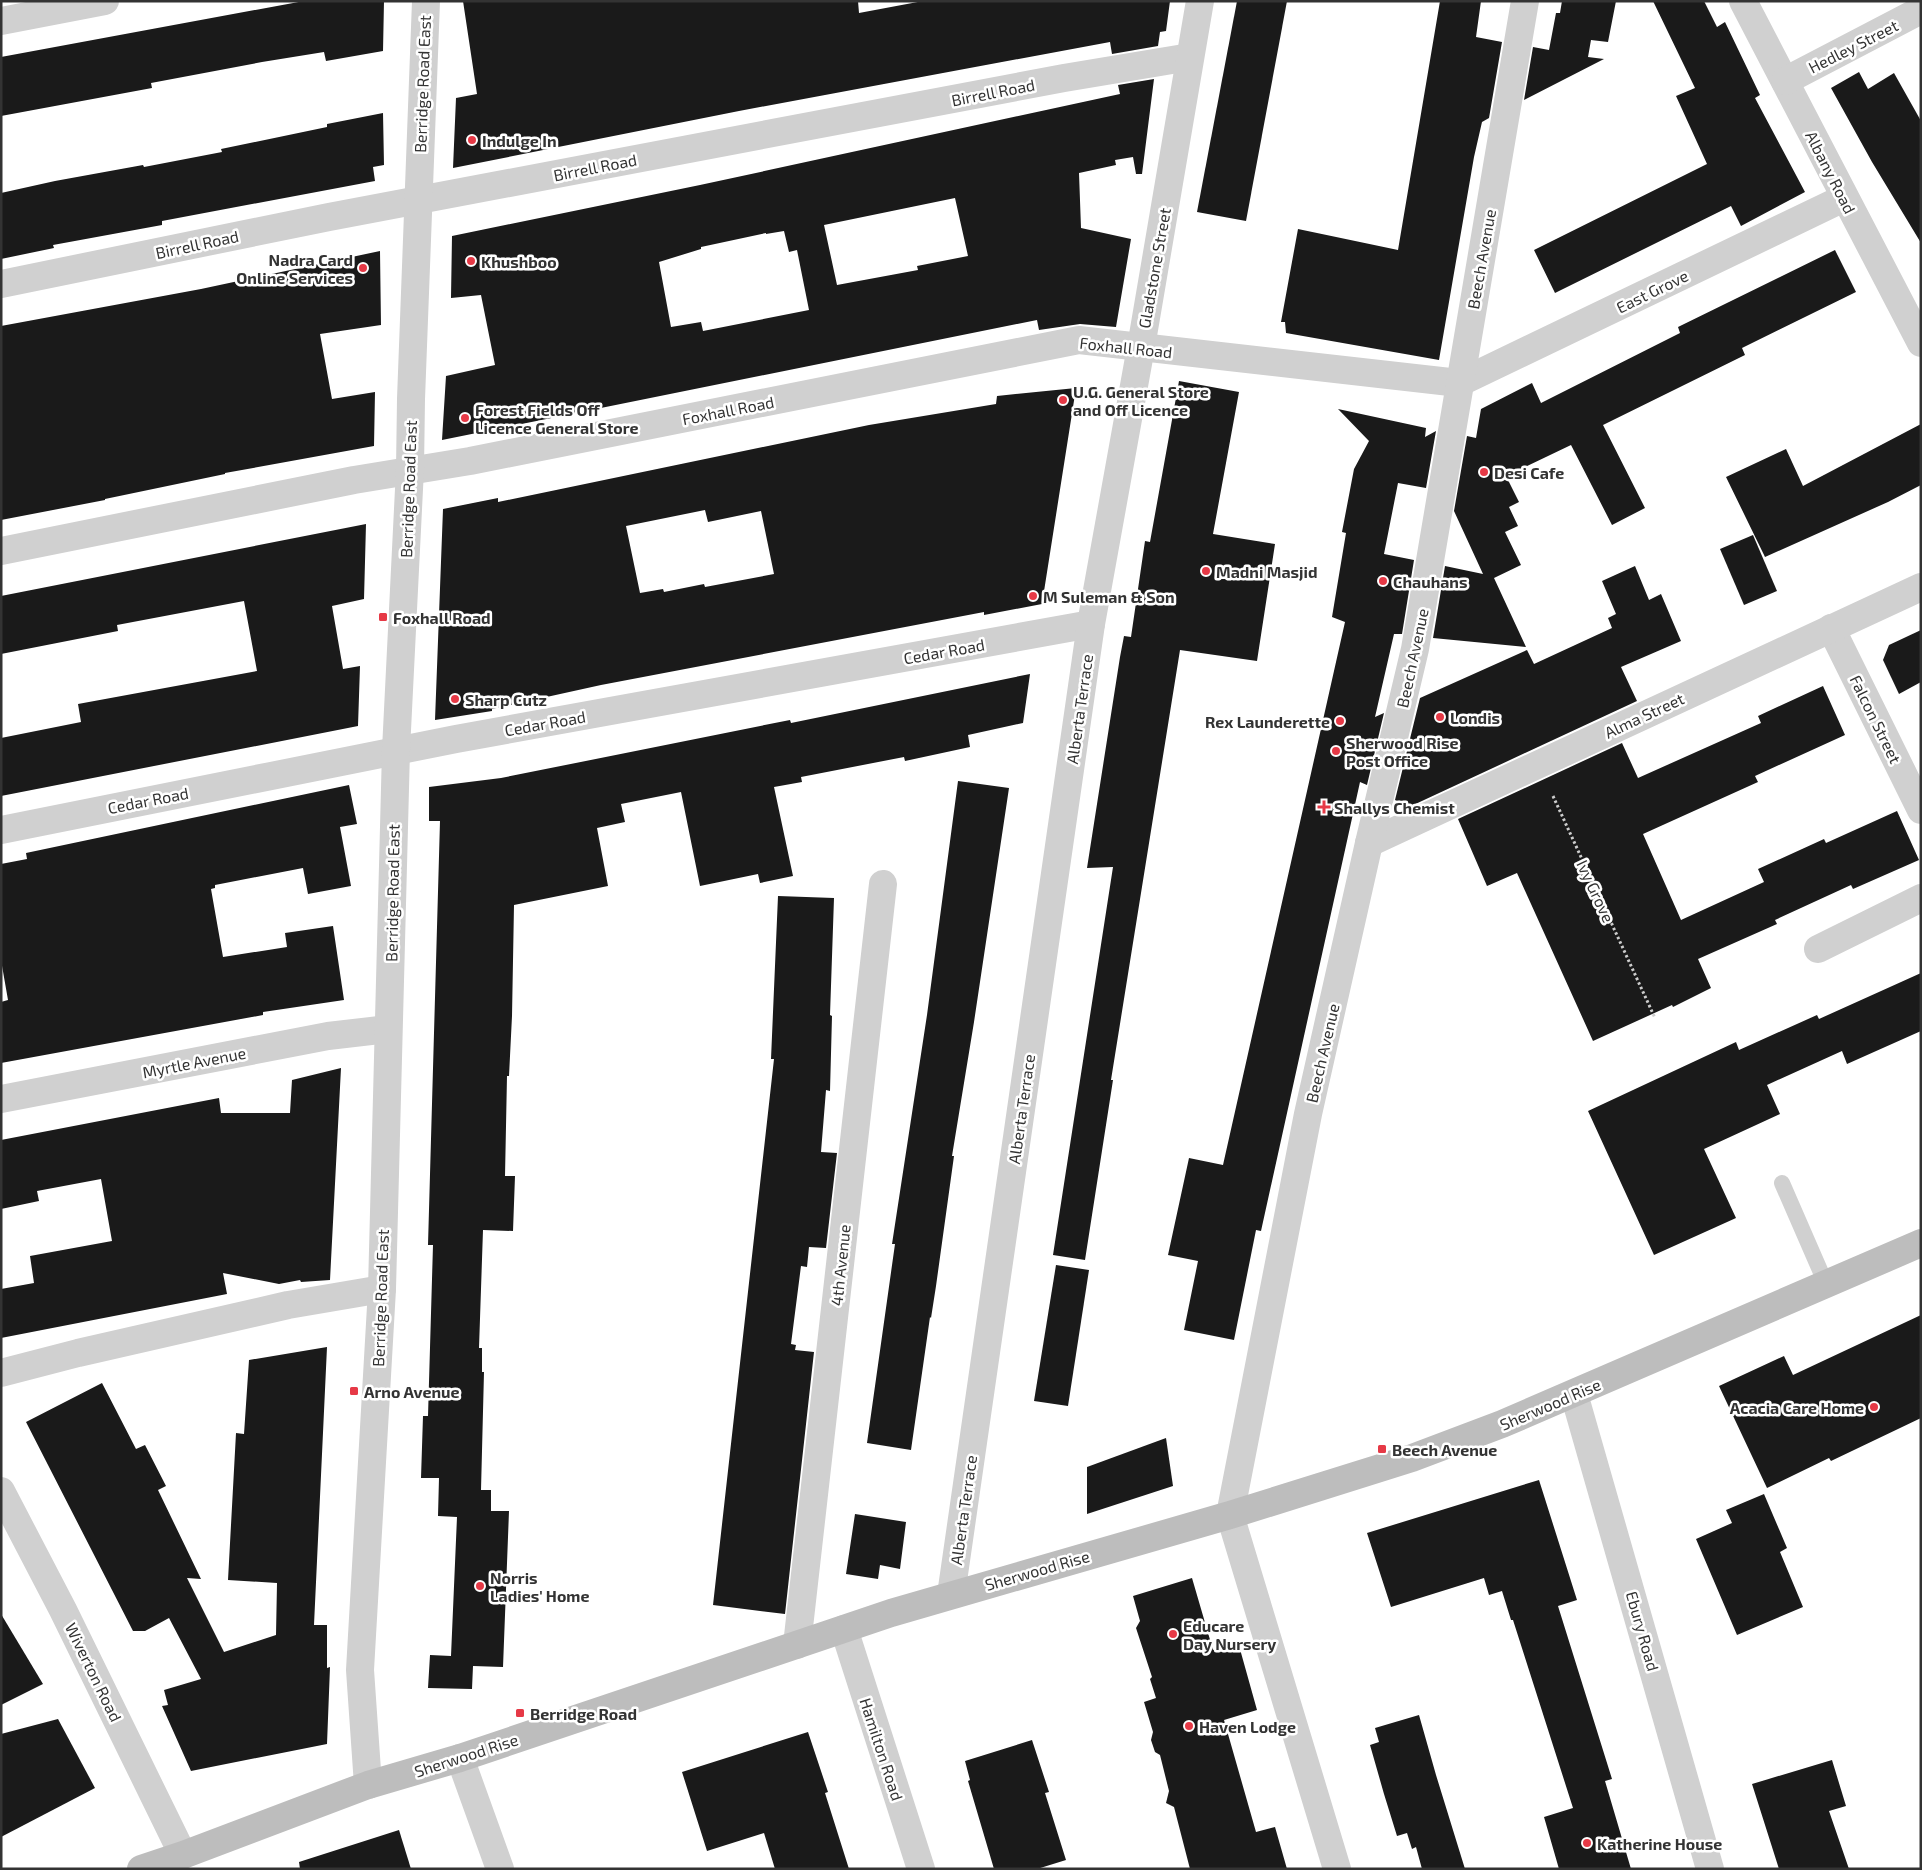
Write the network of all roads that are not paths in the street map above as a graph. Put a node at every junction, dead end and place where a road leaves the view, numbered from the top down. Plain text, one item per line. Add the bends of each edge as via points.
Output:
1 (105, 1) edge
2 (426, 1) edge
3 (1200, 1) edge
4 (1525, 1) edge
5 (1743, 1) edge
6 (1921, 10) edge
7 (1, 21) edge
8 (1190, 57) junction
9 (1785, 81) junction
10 (1844, 198) junction
11 (418, 200) junction
12 (1, 284) edge
13 (1921, 343) edge
14 (1141, 346) junction
15 (1459, 383) junction
16 (410, 469) junction
17 (1, 551) edge
18 (1921, 587) edge
19 (1091, 624) junction
20 (1831, 628) junction
21 (396, 750) junction
22 (1921, 810) edge
23 (1, 830) edge
24 (1369, 843) junction
25 (883, 884) dead end
26 (1921, 898) edge
27 (1818, 949) dead end
28 (388, 1029) junction
29 (1, 1100) edge
30 (1782, 1183) dead end
31 (1921, 1243) edge
32 (1826, 1284) junction
33 (382, 1289) junction
34 (1, 1373) edge
35 (1574, 1394) junction
36 (1, 1491) edge
37 (1230, 1515) junction
38 (951, 1595) junction
39 (844, 1629) junction
40 (797, 1645) junction
41 (460, 1758) junction
42 (368, 1785) junction
43 (183, 1855) junction
44 (141, 1869) edge
45 (500, 1869) edge
46 (921, 1869) edge
47 (1337, 1869) edge
48 (1710, 1869) edge

1 - 7 street
2 - 11 street, Berridge Road East
3 - 8 street, Gladstone Street
4 - 15 street, Beech Avenue
5 - 9 street, Albany Road
6 - 9 street, Hedley Street
8 - 11 street, Birrell Road
8 - 14 street, Gladstone Street
9 - 10 street, Albany Road
10 - 13 street, Albany Road
10 - 15 street, East Grove
11 - 12 street, Birrell Road
11 - 16 street, Berridge Road East
14 - 15 street, Foxhall Road
14 - 16 street, Foxhall Road via 1079,340 479,459
14 - 19 street, Gladstone Street
15 - 24 street, Beech Avenue via 1415,649
16 - 17 street, Foxhall Road
16 - 21 street, Berridge Road East
18 - 20 street, Alma Street
19 - 21 street, Cedar Road
19 - 38 street, Alberta Terrace
20 - 22 street, Falcon Street
20 - 24 street, Alma Street
21 - 23 street, Cedar Road
21 - 28 street, Berridge Road East
24 - 37 street, Beech Avenue via 1308,1114
25 - 40 street, 4th Avenue
26 - 27 street
28 - 29 street, Myrtle Avenue via 328,1036
28 - 33 street, Berridge Road East
30 - 32 lane
31 - 32 main road, Sherwood Rise
32 - 35 main road, Sherwood Rise
33 - 34 street via 288,1304
33 - 42 street, Berridge Road East via 360,1670
35 - 37 main road, Sherwood Rise via 1412,1458
35 - 48 street, Ebury Road
36 - 43 street, Wiverton Road
37 - 38 main road, Sherwood Rise
37 - 47 street
38 - 39 main road, Sherwood Rise
39 - 40 main road, Sherwood Rise
39 - 46 street, Hamilton Road
40 - 41 main road, Sherwood Rise
41 - 42 main road, Sherwood Rise
41 - 45 street
42 - 43 main road, Sherwood Rise
43 - 44 main road, Sherwood Rise

